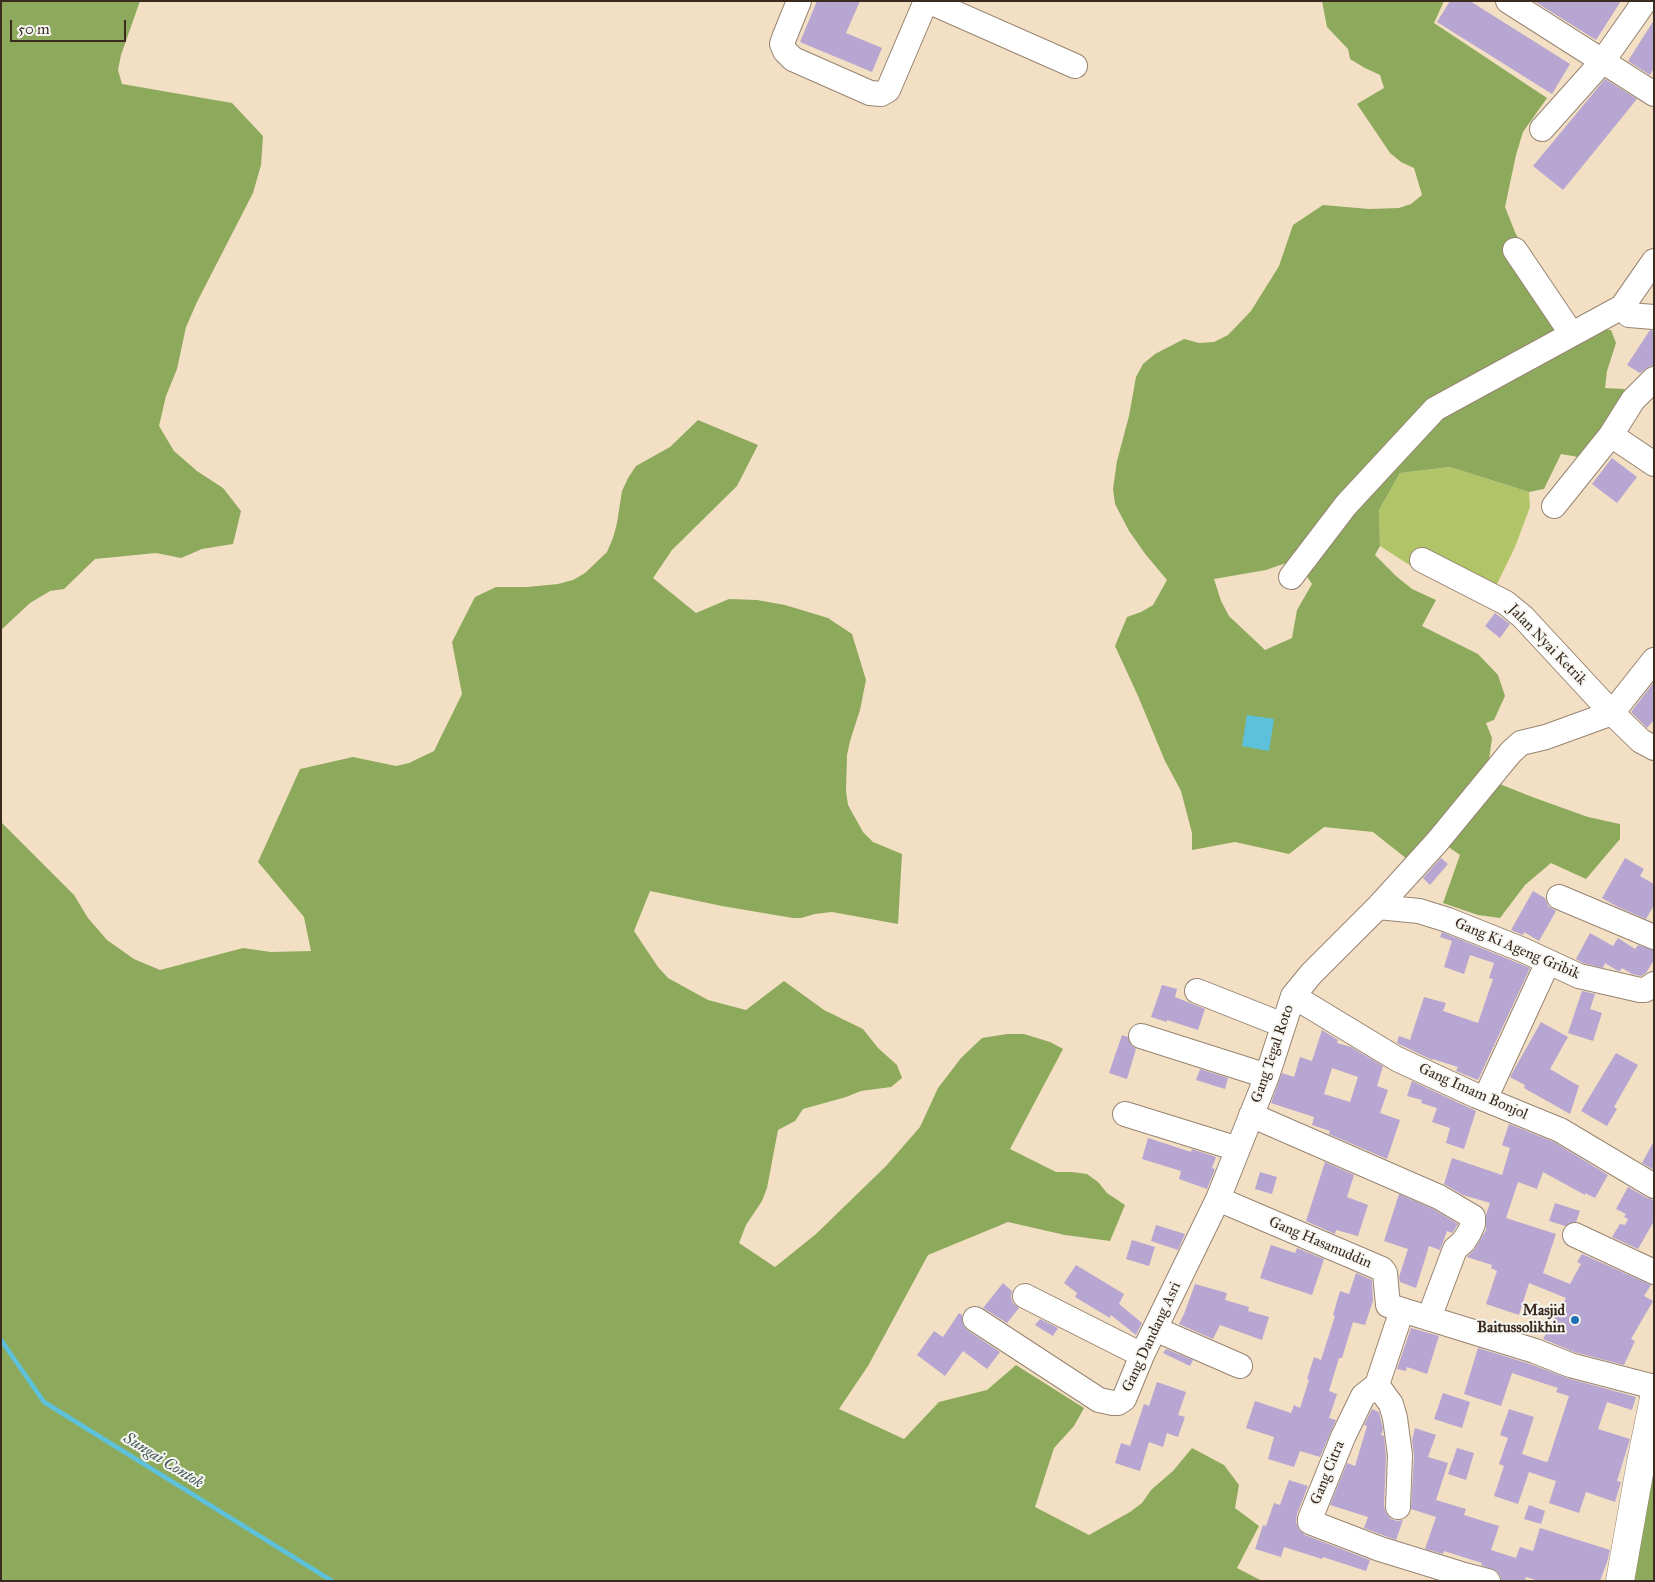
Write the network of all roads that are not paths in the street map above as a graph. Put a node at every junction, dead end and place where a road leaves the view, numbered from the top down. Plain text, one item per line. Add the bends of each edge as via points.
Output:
1 (927, 1) edge
2 (1508, 1) edge
3 (1645, 1) edge
4 (795, 10) edge
5 (1602, 62) junction
6 (1075, 66) dead end
7 (1654, 94) edge
8 (1542, 129) dead end
9 (1515, 250) dead end
10 (1654, 261) edge
11 (1622, 306) junction
12 (1654, 317) edge
13 (1571, 333) junction
14 (1654, 379) edge
15 (1618, 441) junction
16 (1654, 464) edge
17 (1554, 506) dead end
18 (1422, 560) dead end
19 (1291, 578) dead end
20 (1654, 660) edge
21 (1612, 712) junction
22 (1654, 748) edge
23 (1559, 897) dead end
24 (1378, 907) junction
25 (1654, 938) edge
26 (1548, 962) junction
27 (1654, 984) edge
28 (1197, 991) dead end
29 (1293, 996) junction
30 (1283, 1024) junction
31 (1141, 1036) dead end
32 (1267, 1076) junction
33 (1485, 1099) junction
34 (1125, 1114) dead end
35 (1251, 1116) junction
36 (1238, 1149) junction
37 (1654, 1186) edge
38 (1218, 1199) junction
39 (1574, 1236) dead end
40 (1654, 1272) edge
41 (1025, 1296) dead end
42 (1402, 1310) junction
43 (1430, 1318) junction
44 (975, 1319) dead end
45 (1155, 1329) junction
46 (1142, 1355) junction
47 (1240, 1366) dead end
48 (1377, 1385) junction
49 (1654, 1388) edge
50 (1654, 1398) edge
51 (1398, 1507) dead end
52 (1460, 1577) edge
53 (1488, 1581) edge
54 (1620, 1581) edge

1 - 4 street via 888,90 881,94 870,93 793,59 785,52 782,44
1 - 6 street
2 - 5 street
3 - 5 street
5 - 7 street
5 - 8 street
9 - 13 street
10 - 11 street
11 - 12 street via 1629,315
11 - 13 street
13 - 19 street via 1435,409 1346,505
14 - 15 street via 1633,400
15 - 16 street
15 - 17 street
18 - 21 street, Jalan Nyai Ketrik via 1506,603
20 - 21 street
21 - 22 street, Jalan Nyai Ketrik via 1641,741
21 - 24 street, Gang Tegal Roto via 1521,743
23 - 25 street
24 - 26 street, Gang Ki Ageng Gribik via 1419,911 1448,920
24 - 29 street, Gang Tegal Roto
26 - 27 street, Gang Ki Ageng Gribik via 1579,976 1630,988 1645,990
26 - 33 street
28 - 30 street
29 - 30 street, Gang Tegal Roto
29 - 33 street, Gang Imam Bonjol via 1397,1059
30 - 32 street, Gang Tegal Roto
31 - 32 street
32 - 35 street, Gang Tegal Roto
33 - 37 street, Gang Imam Bonjol via 1560,1130
34 - 36 street
35 - 36 street, Gang Tegal Roto
35 - 43 street via 1438,1197 1474,1217 1469,1233 1455,1249
36 - 38 street, Gang Tegal Roto
38 - 42 street, Gang Hasanuddin via 1382,1269 1388,1305
38 - 45 street, Gang Dandang Asri
39 - 40 street
41 - 46 street
42 - 43 street, Gang Hasanuddin
42 - 48 street, Gang Citra
43 - 49 street, Gang Hasanuddin via 1535,1350 1570,1365
44 - 46 street, Gang Dandang Asri via 1099,1400 1113,1404 1124,1399
45 - 46 street, Gang Dandang Asri
45 - 47 street
48 - 51 street via 1391,1404 1395,1418 1400,1455
48 - 52 street, Gang Citra via 1363,1396 1343,1437 1310,1522
50 - 54 main road
52 - 53 street, Gang Citra

